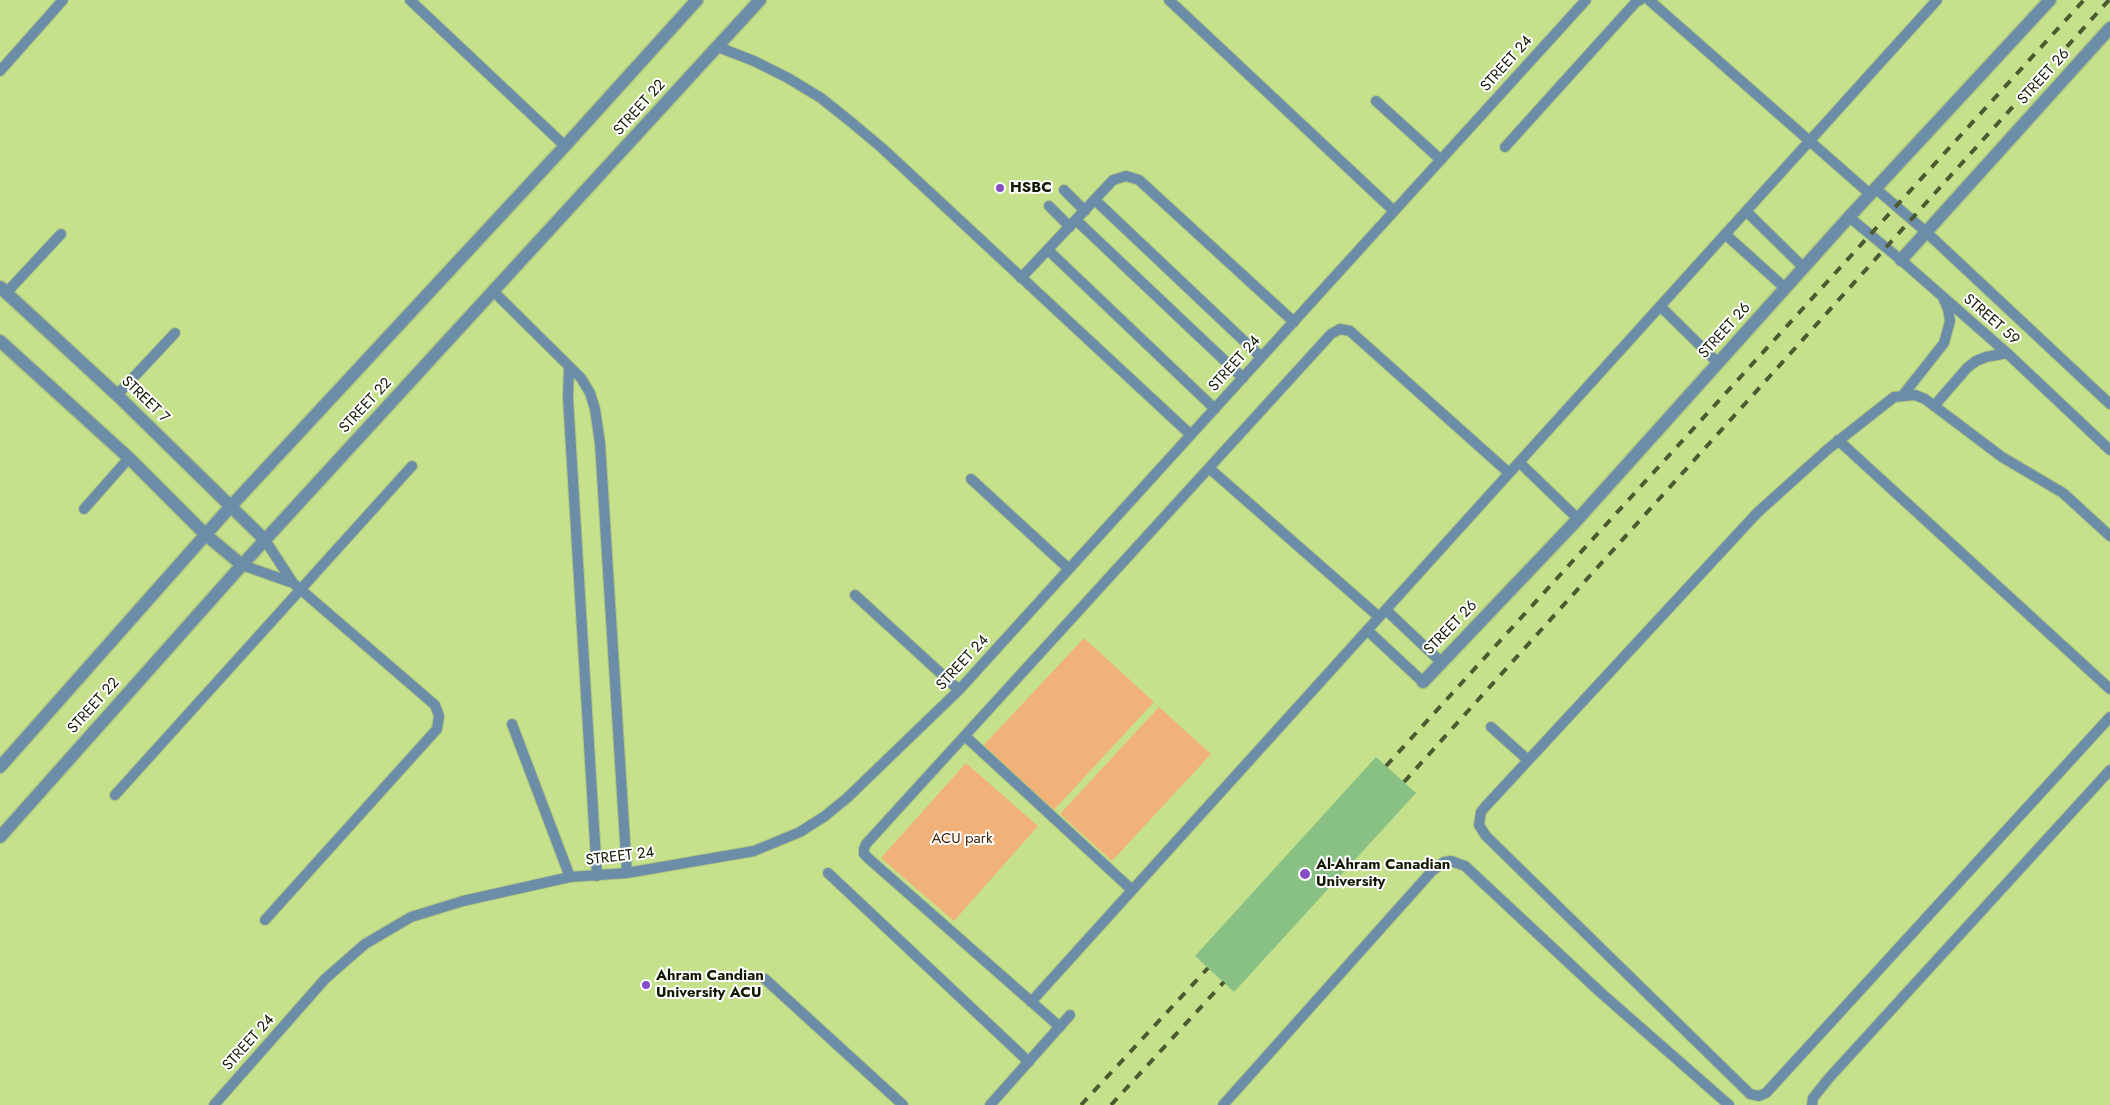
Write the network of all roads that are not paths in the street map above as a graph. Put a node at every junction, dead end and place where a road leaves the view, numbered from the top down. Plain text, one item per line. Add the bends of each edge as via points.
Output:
1 (64, 0) edge
2 (410, 0) edge
3 (697, 0) edge
4 (760, 0) edge
5 (1169, 0) edge
6 (1586, 0) edge
7 (1640, 0) edge
8 (1649, 0) edge
9 (1937, 0) edge
10 (2050, 0) edge
11 (2110, 28) edge
12 (718, 47) junction
13 (0, 71) edge
14 (1376, 101) dead end
15 (1810, 140) junction
16 (565, 146) junction
17 (1505, 147) dead end
18 (1441, 160) junction
19 (1064, 190) dead end
20 (1872, 191) junction
21 (1095, 200) junction
22 (1049, 206) dead end
23 (1085, 211) junction
24 (1394, 211) junction
25 (1746, 211) junction
26 (1849, 217) junction
27 (1073, 224) junction
28 (1926, 231) junction
29 (61, 234) dead end
30 (1725, 234) junction
31 (1048, 250) junction
32 (1901, 260) junction
33 (1804, 268) junction
34 (1021, 278) junction
35 (1785, 288) junction
36 (3, 289) edge
37 (494, 292) junction
38 (1944, 299) junction
39 (1660, 306) junction
40 (1294, 322) junction
41 (175, 334) dead end
42 (0, 341) edge
43 (2007, 354) junction
44 (1261, 357) junction
45 (1718, 363) junction
46 (569, 366) junction
47 (1243, 378) junction
48 (117, 395) junction
49 (1903, 395) junction
50 (2110, 404) edge
51 (1934, 406) junction
52 (1215, 409) junction
53 (1191, 435) junction
54 (1838, 440) junction
55 (2110, 450) edge
56 (129, 458) junction
57 (1519, 462) junction
58 (412, 466) dead end
59 (1209, 468) junction
60 (1509, 472) junction
61 (971, 479) dead end
62 (231, 506) junction
63 (84, 509) dead end
64 (1578, 519) junction
65 (206, 535) junction
66 (2110, 536) edge
67 (265, 540) junction
68 (242, 565) junction
69 (1069, 569) junction
70 (297, 587) junction
71 (855, 595) dead end
72 (1382, 613) junction
73 (1367, 630) junction
74 (1441, 662) junction
75 (1423, 682) joint
76 (2110, 689) edge
77 (959, 690) junction
78 (2110, 717) edge
79 (512, 724) dead end
80 (1491, 727) dead end
81 (965, 736) junction
82 (1528, 760) junction
83 (0, 767) edge
84 (2110, 770) edge
85 (115, 795) dead end
86 (0, 837) edge
87 (628, 873) junction
88 (828, 873) dead end
89 (597, 876) junction
90 (570, 878) junction
91 (1132, 890) junction
92 (265, 920) dead end
93 (765, 979) dead end
94 (1031, 1002) junction
95 (1070, 1015) dead end
96 (1060, 1027) junction
97 (1029, 1062) junction
98 (214, 1105) edge
99 (903, 1105) edge
100 (990, 1105) edge
101 (1223, 1105) edge
102 (1729, 1105) edge
103 (1812, 1105) edge

1 - 13 lane
2 - 16 lane
3 - 16 street, STREET 22
4 - 12 street, STREET 22
5 - 24 lane
6 - 18 lane, STREET 24
7 - 17 lane
8 - 15 lane, STREET 59
9 - 15 lane
10 - 20 street, STREET 26
11 - 28 street, STREET 26
12 - 34 lane via 754,60 821,98 882,148
12 - 37 street, STREET 22
14 - 18 lane
15 - 20 lane, STREET 59
15 - 25 lane
16 - 62 street, STREET 22
18 - 24 lane, STREET 24
19 - 23 lane
20 - 26 street, STREET 26
20 - 28 lane, STREET 59
21 - 23 lane
21 - 40 lane via 1113,180 1120,177 1140,180
21 - 44 lane
22 - 27 lane
23 - 27 lane
24 - 40 lane, STREET 24
25 - 30 lane
25 - 33 lane
26 - 32 lane, STREET 59
26 - 33 street, STREET 26
27 - 31 lane
27 - 47 lane
28 - 32 street, STREET 26
28 - 50 lane, STREET 59
29 - 36 lane
30 - 35 lane
30 - 39 lane
31 - 34 lane
31 - 52 lane
32 - 38 lane, STREET 59
33 - 35 street, STREET 26
34 - 53 lane
35 - 45 street, STREET 26
36 - 48 street, STREET 7
37 - 46 lane
37 - 67 street, STREET 22
38 - 43 lane, STREET 59
38 - 49 lane via 1950,321 1944,343
39 - 45 lane
39 - 57 lane
40 - 44 lane, STREET 24
41 - 48 lane
42 - 56 street
43 - 51 lane via 1976,361
43 - 55 lane, STREET 59
44 - 47 lane, STREET 24
45 - 64 street, STREET 26
46 - 87 lane via 590,393 599,426
46 - 89 lane via 568,398
47 - 52 lane, STREET 24
48 - 62 street, STREET 7
49 - 51 lane via 1915,395
49 - 54 lane via 1894,397
51 - 66 lane via 2002,457 2063,493
52 - 53 lane, STREET 24
53 - 69 lane, STREET 24
54 - 76 lane
54 - 82 lane via 1757,514
56 - 63 lane
56 - 65 street
57 - 60 lane
57 - 64 lane
58 - 70 lane
59 - 60 lane via 1331,334 1340,329 1358,337
59 - 72 lane
59 - 81 lane
60 - 72 lane
61 - 69 lane
62 - 65 street, STREET 22
62 - 67 street, STREET 7
64 - 74 street, STREET 26
65 - 68 street
65 - 83 street, STREET 22
67 - 68 street, STREET 22
67 - 70 lane
68 - 70 lane
68 - 86 street, STREET 22
69 - 77 lane, STREET 24
70 - 85 lane
70 - 92 lane via 435,704 439,723
71 - 77 lane
72 - 73 lane
72 - 74 lane
73 - 75 lane
73 - 91 lane
74 - 75 street, STREET 26
77 - 87 lane, STREET 24 via 847,798 800,832 754,851
78 - 82 lane via 1760,1096 1750,1094 1482,831 1481,812
79 - 90 lane
80 - 82 lane
81 - 91 lane
81 - 94 lane via 866,844 864,854
84 - 103 lane via 1829,1078 1813,1098
87 - 89 lane, STREET 24
88 - 97 lane
89 - 90 lane, STREET 24
90 - 98 lane, STREET 24 via 463,901 411,917 365,944 325,979
91 - 94 lane
93 - 99 lane
94 - 96 lane
95 - 96 lane
96 - 97 lane
97 - 100 lane
101 - 102 lane via 1432,871 1451,861 1465,866 1600,992

